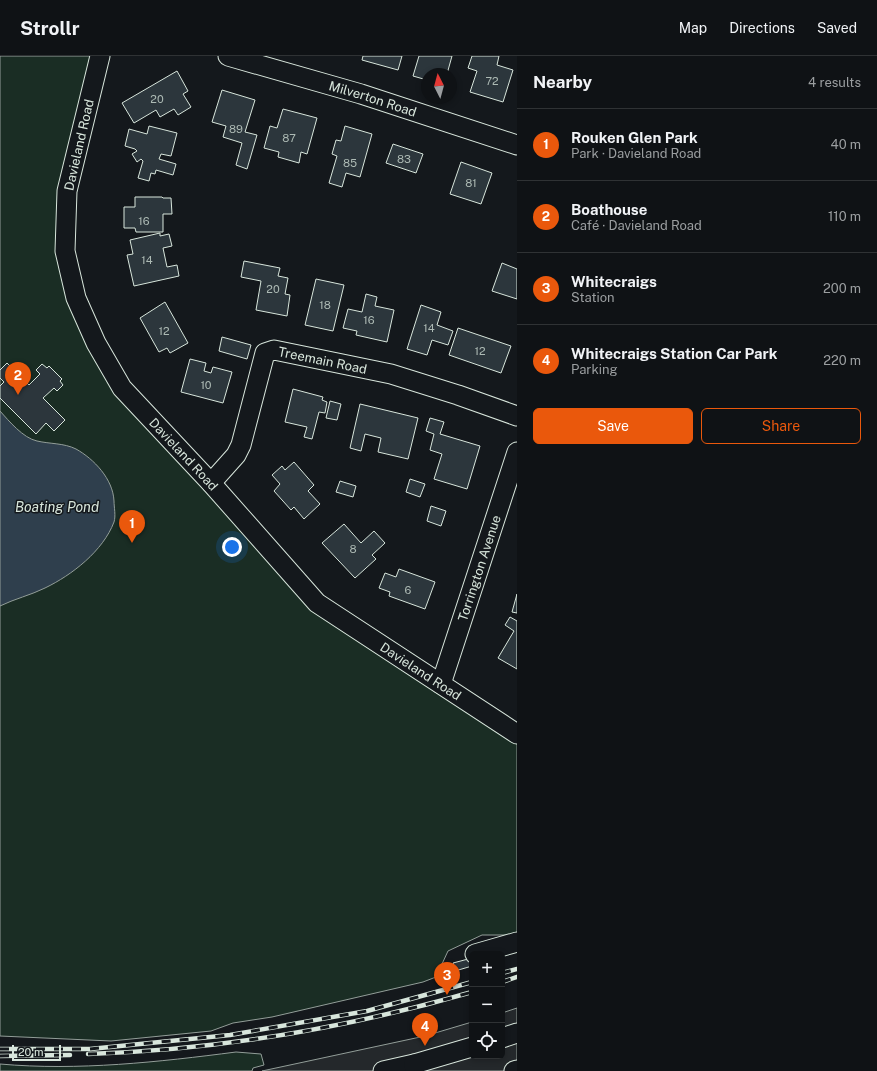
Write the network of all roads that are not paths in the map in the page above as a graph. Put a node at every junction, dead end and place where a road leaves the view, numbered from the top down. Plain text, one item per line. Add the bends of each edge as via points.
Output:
1 (100, 56) edge
2 (228, 56) edge
3 (517, 144) edge
4 (517, 416) edge
5 (517, 452) edge
6 (211, 482) junction
7 (441, 684) junction
8 (517, 734) edge
9 (517, 942) edge
10 (486, 951) edge
11 (517, 1033) edge
12 (505, 1037) edge
13 (469, 1048) edge
14 (415, 1068) edge
15 (517, 1070) edge
16 (383, 1071) edge
17 (514, 1071) edge

1 - 6 street, Davieland Road via 67,191 65,251 76,298 96,343 122,388
2 - 3 street, Milverton Road via 361,94
4 - 6 street, Treemain Road via 391,374 274,350 265,353 241,445 236,455
5 - 7 street, Torrington Avenue
6 - 7 street, Davieland Road via 317,604
7 - 8 street, Davieland Road
9 - 10 street
11 - 12 street
13 - 14 street
14 - 16 street
15 - 17 street

